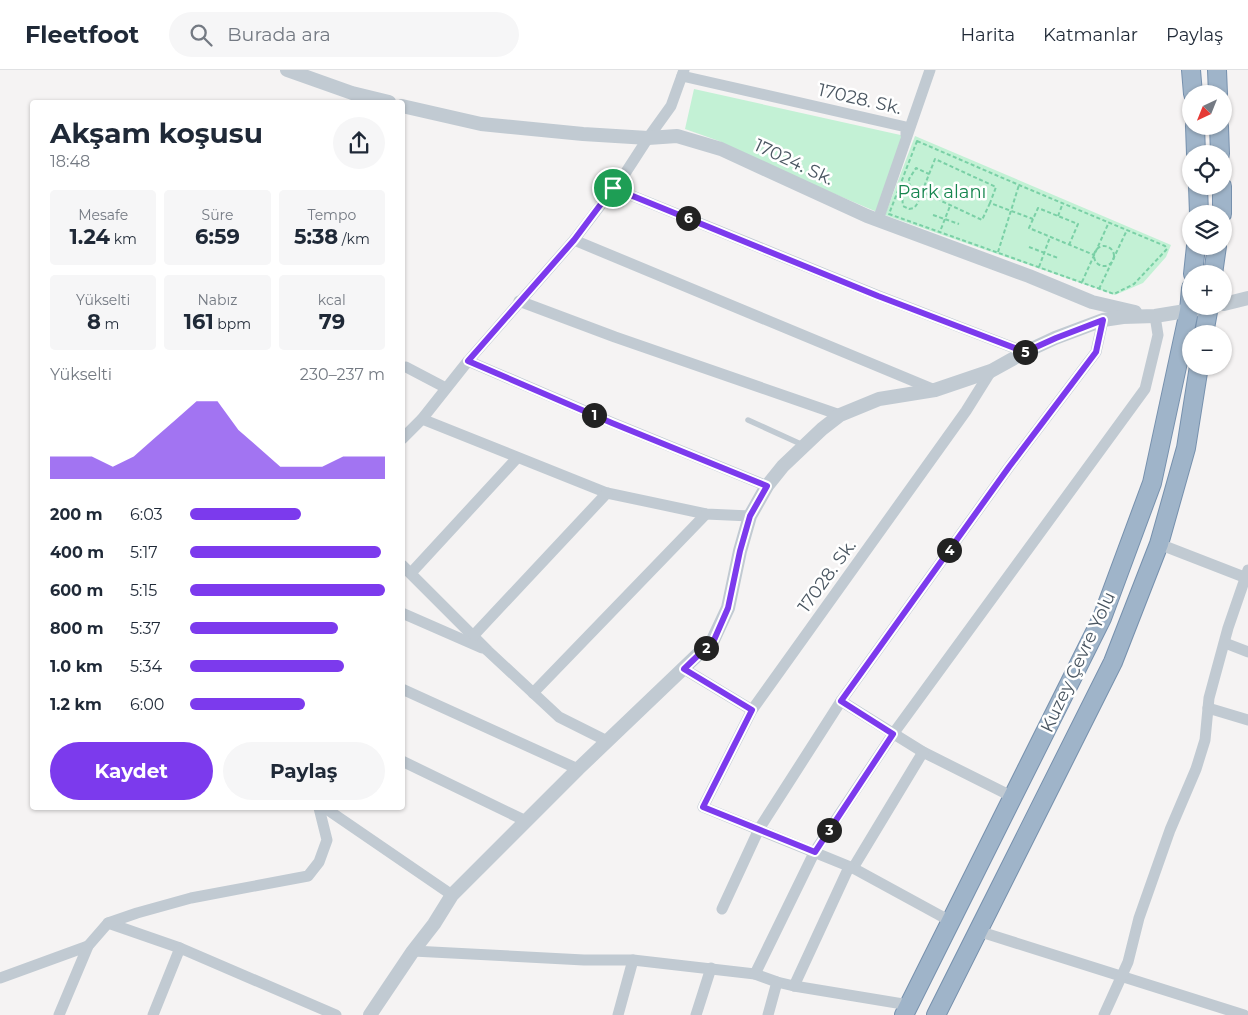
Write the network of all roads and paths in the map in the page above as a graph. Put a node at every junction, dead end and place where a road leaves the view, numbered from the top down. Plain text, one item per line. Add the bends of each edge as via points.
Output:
1 (287, 70) edge
2 (930, 70) edge
3 (1191, 70) edge
4 (1217, 70) edge
5 (683, 73) edge
6 (1192, 85) edge
7 (1218, 85) edge
8 (381, 100) edge
9 (405, 107) edge
10 (906, 135) junction
11 (648, 138) junction
12 (928, 174) junction
13 (1019, 185) junction
14 (613, 188) junction
15 (910, 190) junction
16 (922, 192) junction
17 (919, 197) junction
18 (990, 203) junction
19 (1063, 204) junction
20 (950, 205) junction
21 (1011, 212) junction
22 (933, 215) dead end
23 (1058, 216) junction
24 (884, 217) junction
25 (946, 218) junction
26 (1033, 219) junction
27 (1108, 222) junction
28 (959, 224) dead end
29 (1127, 230) junction
30 (940, 231) dead end
31 (1050, 237) junction
32 (574, 240) junction
33 (1069, 245) junction
34 (1029, 247) dead end
35 (1044, 253) junction
36 (1094, 254) junction
37 (1058, 258) dead end
38 (1112, 261) junction
39 (992, 263) junction
40 (1039, 267) dead end
41 (1114, 294) dead end
42 (1076, 296) junction
43 (1248, 298) edge
44 (520, 301) junction
45 (1092, 302) junction
46 (1232, 302) edge
47 (1182, 312) edge
48 (1188, 315) edge
49 (1155, 316) junction
50 (1103, 320) junction
51 (1025, 352) junction
52 (468, 361) junction
53 (406, 367) dead end
54 (991, 372) junction
55 (1198, 375) edge
56 (446, 388) junction
57 (935, 390) junction
58 (840, 415) junction
59 (422, 419) junction
60 (748, 420) dead end
61 (405, 436) edge
62 (805, 446) junction
63 (517, 458) junction
64 (767, 486) junction
65 (606, 493) junction
66 (706, 514) junction
67 (750, 516) junction
68 (1159, 544) junction
69 (407, 569) edge
70 (1246, 573) edge
71 (405, 614) edge
72 (474, 635) junction
73 (1224, 643) junction
74 (488, 651) junction
75 (1248, 652) edge
76 (684, 669) junction
77 (405, 690) edge
78 (533, 693) junction
79 (841, 701) junction
80 (1208, 708) junction
81 (752, 710) junction
82 (1248, 720) edge
83 (893, 734) junction
84 (607, 741) junction
85 (923, 752) junction
86 (405, 762) edge
87 (578, 769) junction
88 (1014, 797) junction
89 (320, 810) edge
90 (328, 810) edge
91 (526, 821) junction
92 (759, 829) junction
93 (815, 852) junction
94 (851, 867) junction
95 (452, 895) junction
96 (722, 909) dead end
97 (952, 922) junction
98 (108, 924) junction
99 (978, 931) junction
100 (88, 946) junction
101 (180, 948) junction
102 (413, 951) junction
103 (632, 960) junction
104 (711, 968) junction
105 (755, 974) junction
106 (1121, 977) junction
107 (0, 978) edge
108 (777, 982) junction
109 (794, 986) junction
110 (907, 1010) edge
111 (59, 1015) edge
112 (153, 1015) edge
113 (336, 1015) edge
114 (370, 1015) edge
115 (618, 1015) edge
116 (696, 1015) edge
117 (768, 1015) edge
118 (936, 1015) edge
119 (1104, 1015) edge
120 (1244, 1015) edge

1 - 8 street
2 - 10 street
3 - 6 highway
4 - 7 highway
5 - 10 street, 17028. Sk. via 906,127
5 - 11 street via 671,106
9 - 11 street, 17024. Sk. via 481,124
10 - 24 street
11 - 14 street
11 - 24 street, 17024. Sk. via 677,136 721,149
12 - 15 path via 916,168 909,179
12 - 16 path
12 - 18 path via 935,159 996,187
13 - 19 path
13 - 21 path
13 - 24 path via 917,140
14 - 32 street
14 - 51 street
15 - 17 path via 917,192
15 - 17 path via 904,193 903,206 914,208
16 - 17 path
16 - 20 path
18 - 20 path via 982,220
18 - 21 path
19 - 23 path
19 - 27 path
20 - 25 path
21 - 26 path
21 - 39 path
22 - 25 path
23 - 26 path via 1038,208
23 - 33 path via 1078,224
24 - 39 street, 17024. Sk.
25 - 28 path
25 - 30 path
26 - 31 path via 1029,228
27 - 29 path
27 - 36 path
29 - 38 path
29 - 41 path via 1168,249 1134,284
31 - 33 path
31 - 35 path
32 - 44 street
32 - 57 street
33 - 36 path
34 - 35 path
35 - 37 path
35 - 40 path
36 - 38 path via 1100,265
36 - 38 path via 1099,247 1106,246 1114,254
36 - 42 path
38 - 45 path
39 - 42 street, 17024. Sk.
42 - 45 street, 17024. Sk.
43 - 46 street
44 - 52 street
44 - 58 street
45 - 49 street, 17024. Sk.
47 - 49 street
48 - 88 highway, Kuzey Çevre Yolu via 1152,483 1102,618
49 - 50 street
49 - 83 street via 1158,335 1145,390
50 - 51 street
50 - 79 street via 1096,352 1003,475
51 - 54 street
52 - 56 street
52 - 64 street
53 - 56 street
54 - 57 street
54 - 81 street, 17028. Sk.
55 - 68 highway, Kuzey Çevre Yolu via 1186,448
56 - 59 street
57 - 58 street via 879,400
58 - 62 street
59 - 61 street
59 - 63 street
60 - 62 lane
62 - 64 street
63 - 65 street
63 - 69 street
64 - 67 street
65 - 66 street
65 - 72 street
66 - 67 street
66 - 78 street
67 - 76 street via 728,608 714,640
68 - 70 street
68 - 99 highway, Kuzey Çevre Yolu via 1113,662
69 - 72 street
70 - 73 street
71 - 74 street
72 - 74 street
73 - 75 street
73 - 80 street
74 - 78 street
76 - 81 street
76 - 84 street
77 - 87 street
78 - 84 street via 559,717
79 - 83 street
79 - 92 street
80 - 82 street
80 - 106 street via 1205,740 1196,769 1170,830
81 - 92 street, 17028. Sk. via 703,807
83 - 85 street
83 - 93 street
84 - 87 street
85 - 88 street
85 - 94 street
86 - 91 street
87 - 91 street
88 - 97 highway, Kuzey Çevre Yolu
89 - 98 street via 327,840 319,862 308,876 191,898
90 - 95 street
91 - 95 street
92 - 93 street
92 - 96 street
93 - 94 street
93 - 105 street
94 - 97 street
94 - 109 street
95 - 102 street
97 - 110 highway, Kuzey Çevre Yolu
98 - 100 street
98 - 101 street
99 - 106 street
99 - 118 highway, Kuzey Çevre Yolu
100 - 107 street
100 - 111 street
101 - 112 street
101 - 113 street
102 - 103 street
102 - 114 street
103 - 104 street
103 - 115 street
104 - 105 street
104 - 116 street
105 - 108 street
106 - 119 street
106 - 120 street
108 - 109 street
108 - 117 street
109 - 110 street

